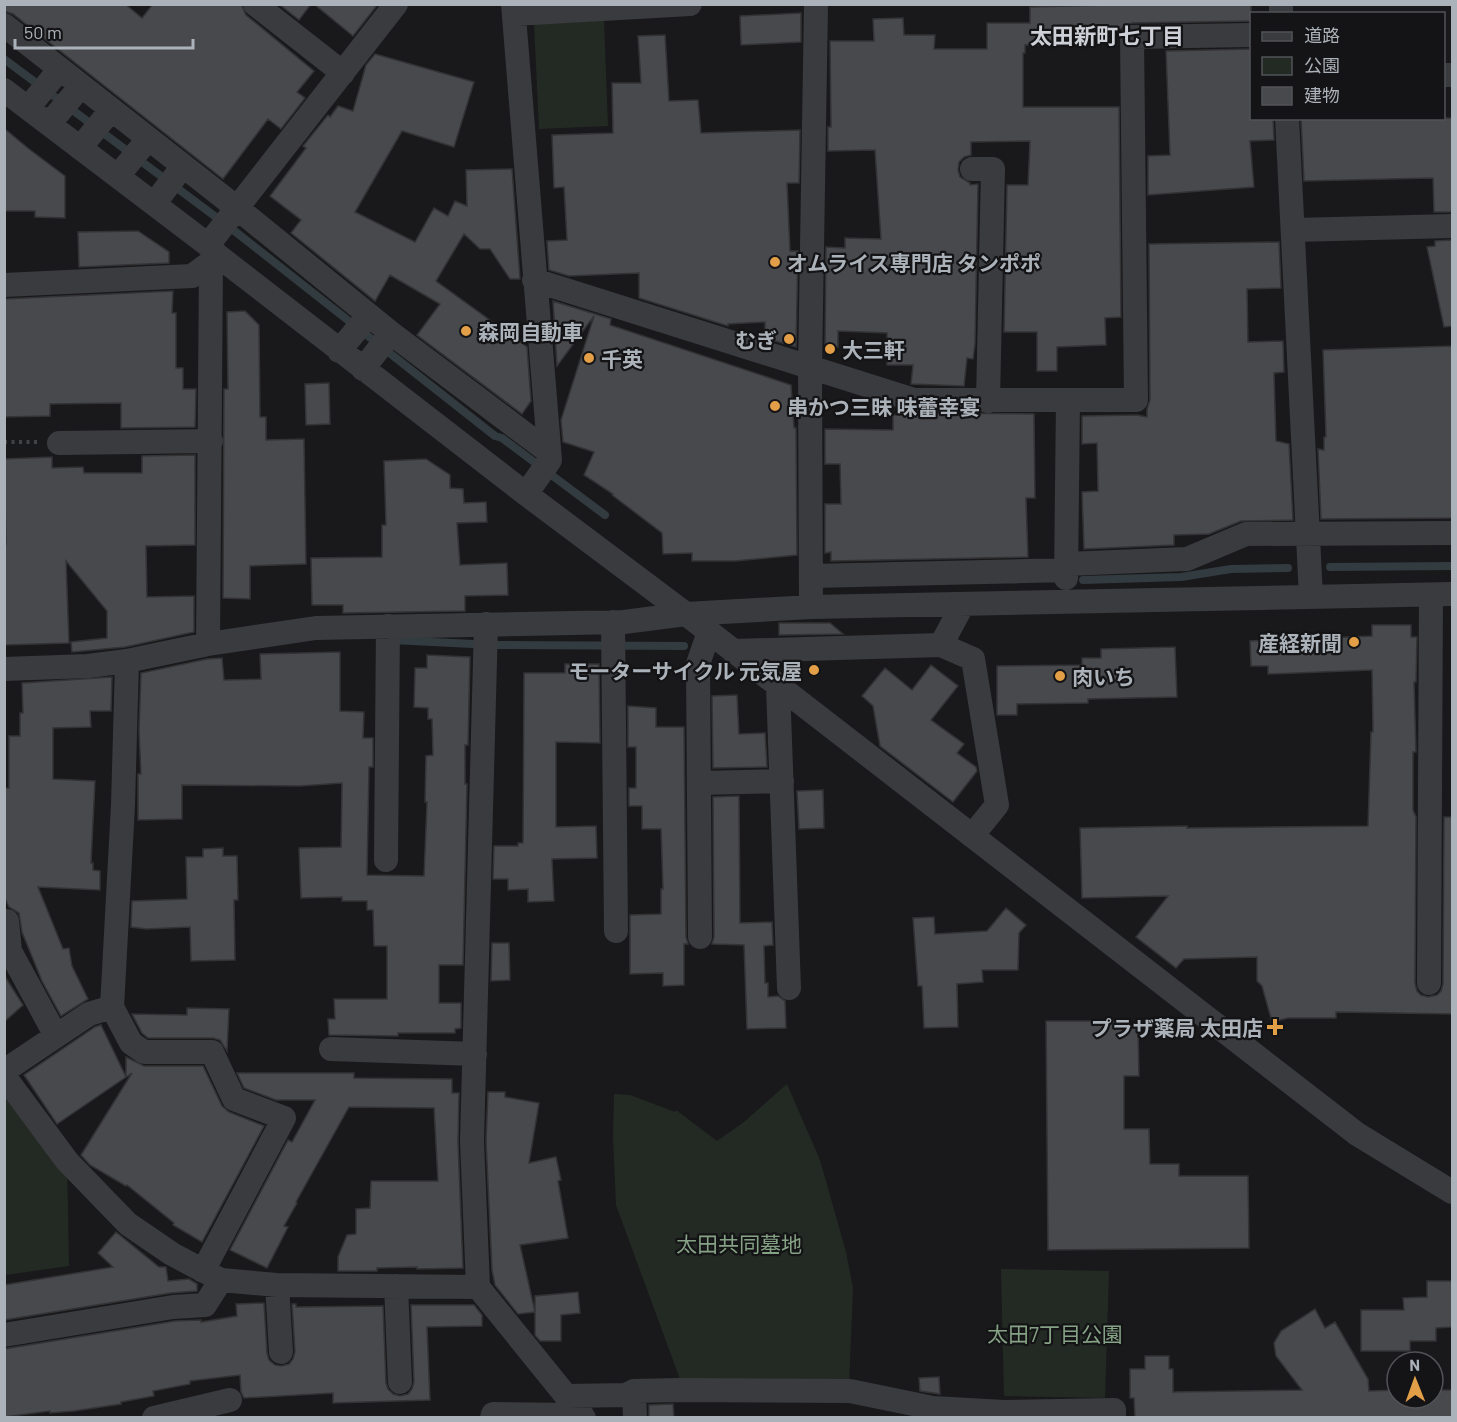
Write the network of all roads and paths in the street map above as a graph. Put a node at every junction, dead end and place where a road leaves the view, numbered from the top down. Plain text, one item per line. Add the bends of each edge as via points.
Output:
1 (255, 4) edge
2 (396, 4) edge
3 (690, 4) edge
4 (816, 4) edge
5 (514, 9) edge
6 (4, 25) edge
7 (1250, 35) edge
8 (59, 70) junction
9 (343, 72) junction
10 (81, 86) junction
11 (4, 90) edge
12 (34, 100) junction
13 (111, 110) junction
14 (55, 117) junction
15 (1287, 120) edge
16 (148, 139) junction
17 (86, 141) junction
18 (183, 166) junction
19 (123, 169) junction
20 (972, 169) dead end
21 (160, 197) junction
22 (237, 208) junction
23 (1452, 226) edge
24 (1294, 230) junction
25 (214, 248) junction
26 (534, 280) junction
27 (4, 285) edge
28 (369, 315) junction
29 (391, 333) junction
30 (345, 343) junction
31 (369, 361) junction
32 (810, 369) junction
33 (988, 400) junction
34 (1068, 400) junction
35 (211, 441) junction
36 (4, 442) edge
37 (59, 442) joint
38 (540, 471) junction
39 (1452, 533) edge
40 (1308, 534) junction
41 (1066, 567) junction
42 (811, 576) junction
43 (1442, 594) edge
44 (1311, 597) junction
45 (1066, 602) junction
46 (963, 604) junction
47 (811, 607) junction
48 (686, 614) junction
49 (709, 632) junction
50 (388, 636) junction
51 (613, 637) junction
52 (485, 638) junction
53 (208, 644) junction
54 (941, 645) junction
55 (733, 651) junction
56 (127, 661) junction
57 (4, 669) edge
58 (778, 686) junction
59 (782, 781) junction
60 (699, 783) junction
61 (972, 836) junction
62 (386, 860) dead end
63 (7, 921) dead end
64 (616, 931) dead end
65 (700, 938) dead end
66 (1429, 983) dead end
67 (789, 988) dead end
68 (112, 1007) junction
69 (56, 1036) junction
70 (331, 1049) dead end
71 (475, 1054) junction
72 (4, 1071) edge
73 (4, 1076) edge
74 (1452, 1192) edge
75 (212, 1276) junction
76 (277, 1284) junction
77 (396, 1286) junction
78 (478, 1287) junction
79 (4, 1335) edge
80 (281, 1352) dead end
81 (400, 1382) dead end
82 (634, 1391) junction
83 (568, 1396) junction
84 (230, 1400) dead end
85 (583, 1416) edge
86 (154, 1418) edge
87 (492, 1418) edge
88 (635, 1418) edge
89 (1114, 1418) edge

1 - 9 street
2 - 9 street
3 - 5 street
4 - 32 street
5 - 26 street
6 - 8 street
7 - 34 street via 1132,37 1136,400
8 - 10 street
8 - 12 street
9 - 22 street
10 - 13 street
10 - 14 street
11 - 12 street
12 - 14 street
13 - 16 street
13 - 17 street
14 - 17 street
15 - 24 street
16 - 18 street
16 - 19 street
17 - 19 street
18 - 21 street
18 - 22 street
19 - 21 street
20 - 33 street via 993,169
21 - 25 street
22 - 25 street
22 - 28 street
23 - 24 street
24 - 40 street
25 - 27 street via 192,276
25 - 30 street
25 - 35 street
26 - 32 street
26 - 38 street
28 - 29 street
28 - 30 street
29 - 31 street
29 - 38 street
30 - 31 street
31 - 38 street
32 - 33 street via 914,400
32 - 42 street
33 - 34 street
34 - 41 street
35 - 37 street
35 - 53 street
36 - 37 path
38 - 48 street
39 - 40 street
40 - 41 street via 1246,534 1187,559
40 - 44 street
41 - 42 street
41 - 45 street
42 - 47 street
43 - 44 street
43 - 66 street
44 - 45 street
45 - 46 street
46 - 47 street
46 - 54 street
47 - 48 street
48 - 49 street
48 - 51 street
49 - 55 street
49 - 60 street via 698,664
50 - 52 street
50 - 53 street via 316,628
50 - 62 street
51 - 52 street
51 - 64 street
52 - 71 street
53 - 56 street
54 - 55 street
54 - 61 street via 973,659 997,806
55 - 58 street
56 - 57 street
56 - 68 street
58 - 59 street
58 - 61 street
59 - 60 street
59 - 67 street
60 - 65 street
61 - 74 street via 1357,1134
63 - 69 street via 10,951
68 - 69 street via 89,1014
68 - 75 street via 131,1043 144,1052 212,1052 234,1099 284,1118
69 - 72 street
70 - 71 street
71 - 78 street via 472,1141
73 - 75 street via 67,1161 106,1203 128,1224
75 - 76 street
75 - 79 street via 205,1305
76 - 77 street
76 - 80 street
77 - 78 street
77 - 81 street
78 - 83 street
82 - 83 street via 626,1395
82 - 88 street
82 - 89 street via 850,1391 933,1408 1004,1412 1114,1410
83 - 85 street
84 - 86 street
85 - 87 street via 492,1414

